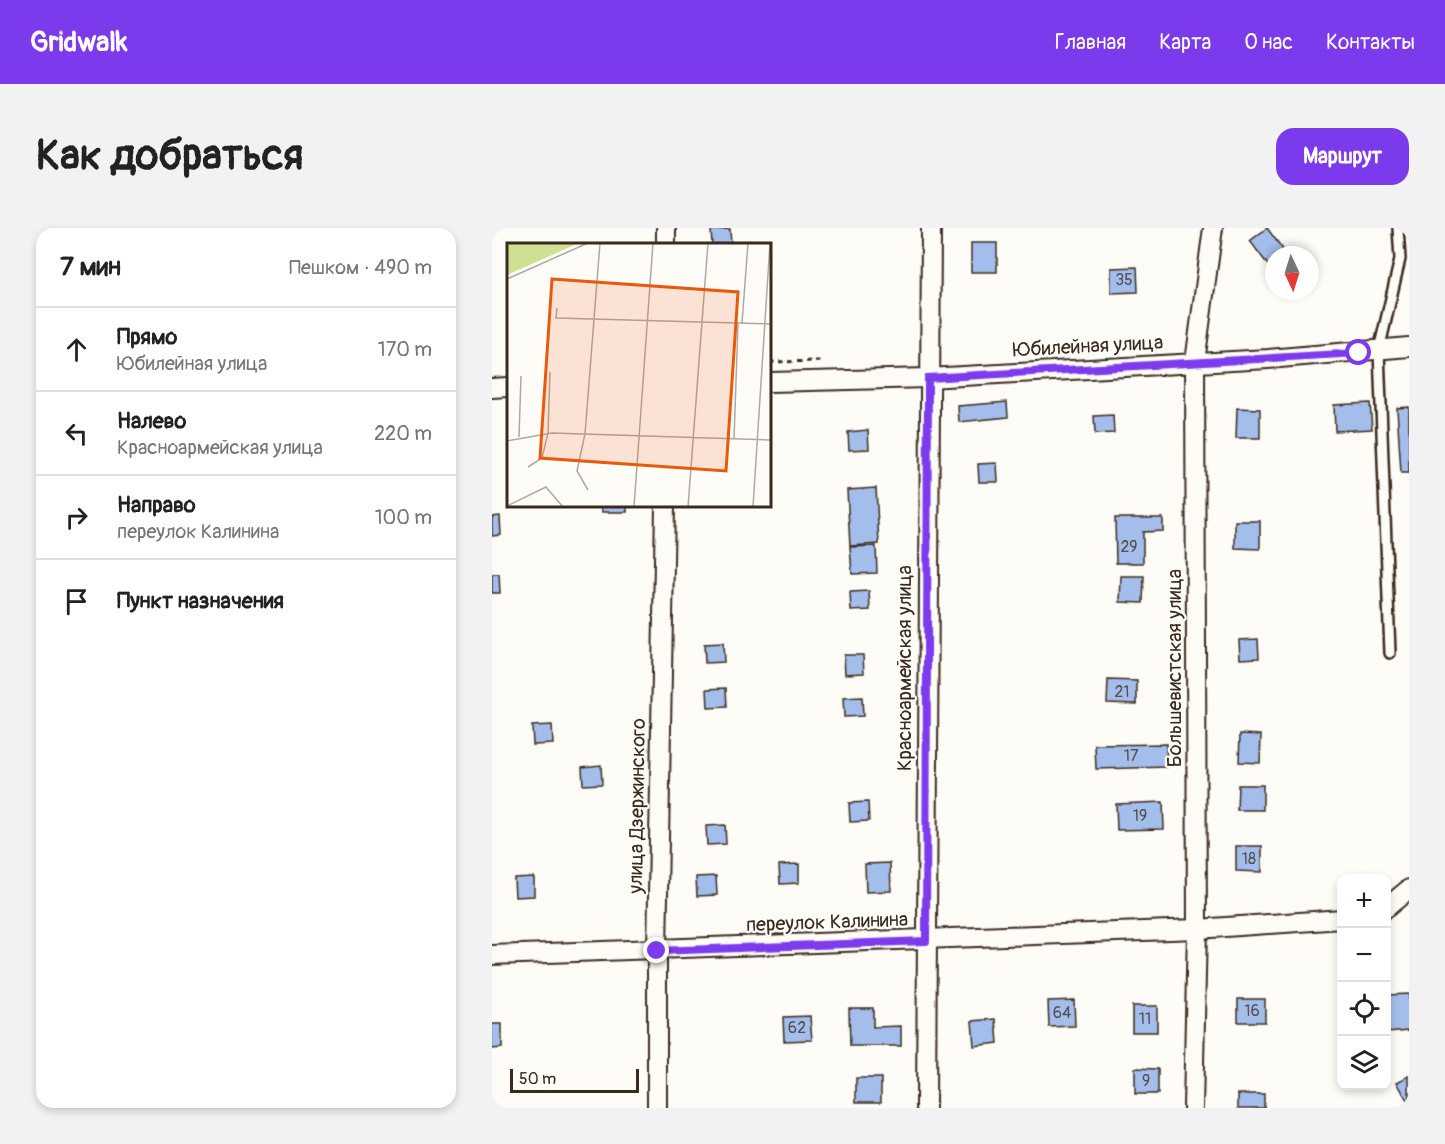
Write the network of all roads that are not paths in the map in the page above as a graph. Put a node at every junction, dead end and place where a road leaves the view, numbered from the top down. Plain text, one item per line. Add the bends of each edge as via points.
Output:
1 (931, 228) edge
2 (1213, 228) edge
3 (1398, 228) edge
4 (1409, 347) edge
5 (1379, 350) junction
6 (1195, 362) junction
7 (928, 378) junction
8 (771, 382) edge
9 (507, 387) edge
10 (492, 388) edge
11 (664, 507) edge
12 (1390, 653) dead end
13 (1409, 889) edge
14 (1391, 904) edge
15 (1337, 919) edge
16 (1197, 929) junction
17 (926, 941) junction
18 (657, 951) junction
19 (492, 955) edge
20 (657, 1108) edge
21 (926, 1108) edge
22 (1192, 1108) edge

1 - 7 street, Красноармейская улица
2 - 6 street, Большевистская улица
3 - 5 lane via 1400,259
4 - 5 street, Юбилейная улица
5 - 6 street, Юбилейная улица
5 - 12 lane
6 - 7 street, Юбилейная улица
6 - 16 street, Большевистская улица
7 - 8 street, Юбилейная улица
7 - 17 street, Красноармейская улица
9 - 10 street
11 - 18 street, улица Дзержинского
13 - 14 street
15 - 16 street, переулок Калинина
16 - 17 street, переулок Калинина
16 - 22 street, Большевистская улица
17 - 18 street, переулок Калинина
17 - 21 street, Красноармейская улица
18 - 19 street, переулок Калинина
18 - 20 street, улица Дзержинского

